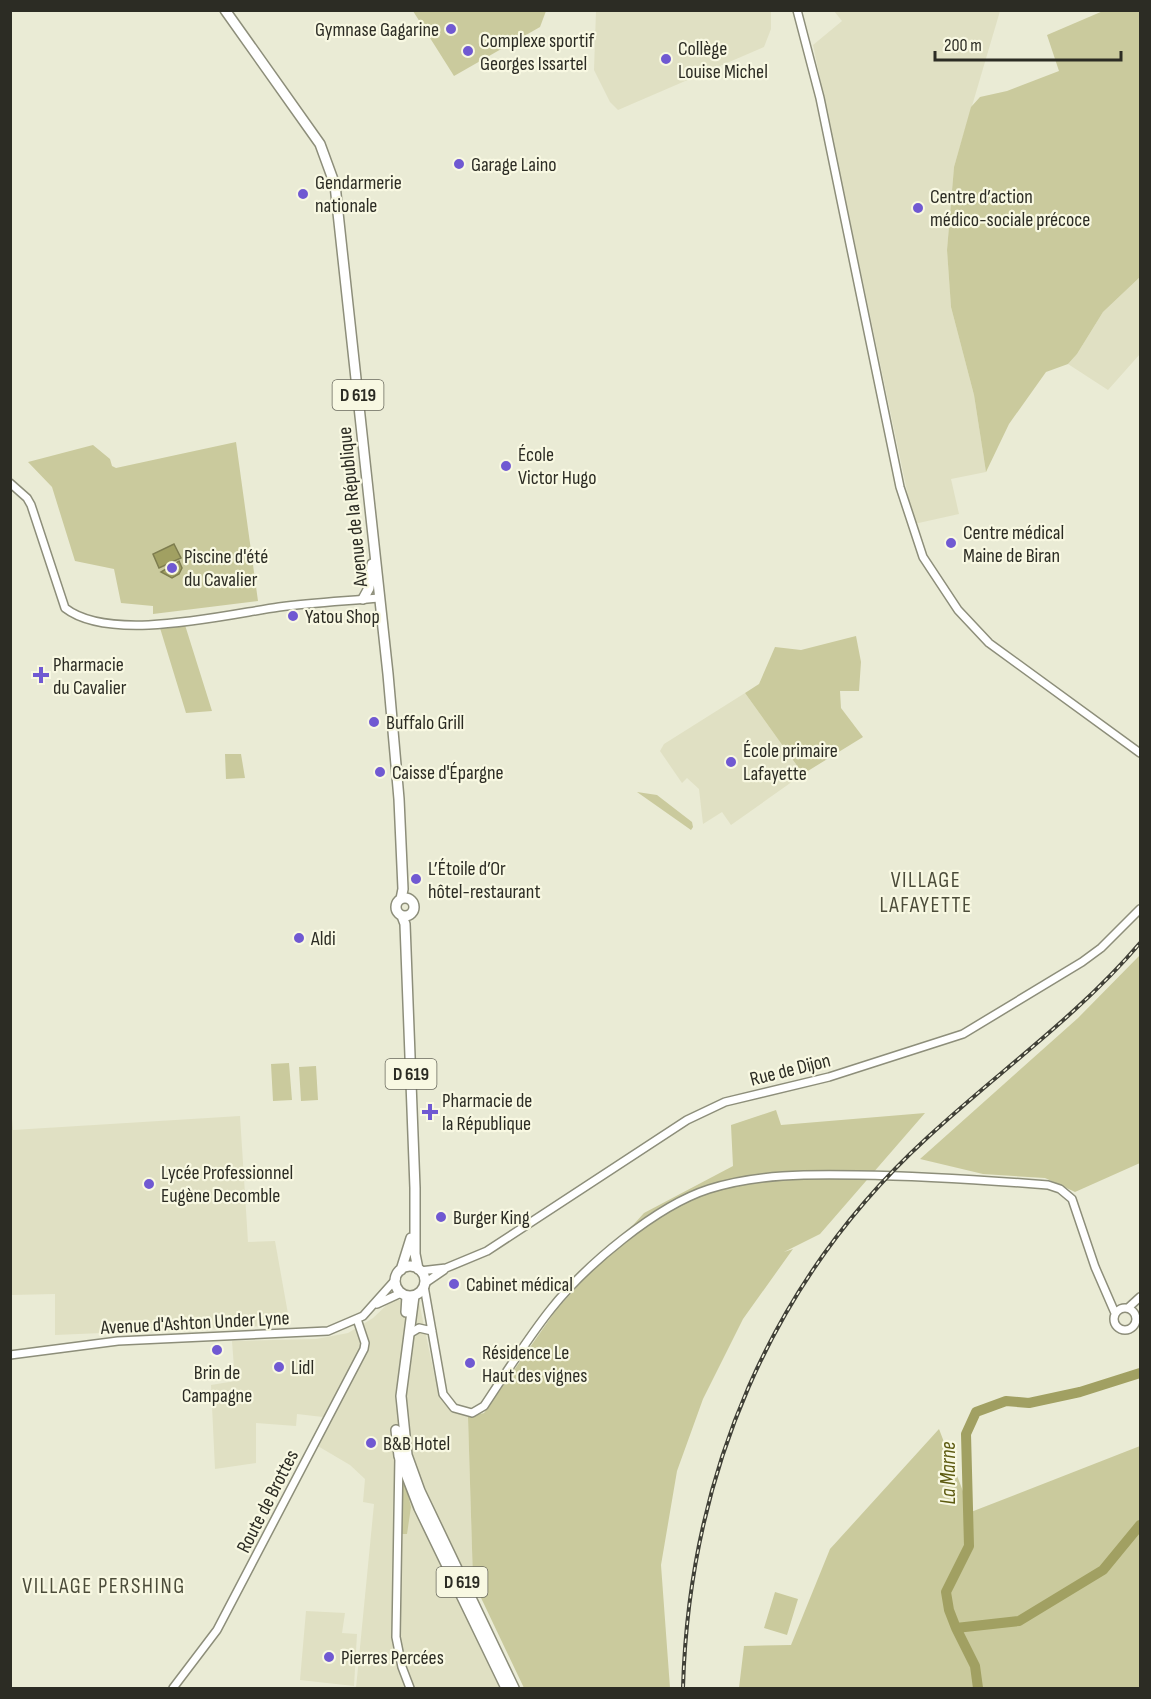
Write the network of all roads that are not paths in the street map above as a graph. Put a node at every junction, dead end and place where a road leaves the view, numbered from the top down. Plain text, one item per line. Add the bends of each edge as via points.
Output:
1 (225, 10) edge
2 (797, 10) edge
3 (10, 483) edge
4 (374, 552) junction
5 (379, 598) junction
6 (363, 599) junction
7 (1140, 753) edge
8 (404, 896) junction
9 (1140, 909) edge
10 (405, 918) junction
11 (415, 1224) junction
12 (446, 1268) junction
13 (401, 1270) junction
14 (419, 1270) junction
15 (396, 1279) junction
16 (415, 1291) junction
17 (1140, 1297) edge
18 (375, 1305) junction
19 (1128, 1308) junction
20 (1115, 1313) junction
21 (357, 1320) junction
22 (432, 1331) junction
23 (409, 1334) junction
24 (10, 1355) edge
25 (399, 1456) junction
26 (173, 1689) edge
27 (410, 1689) edge
28 (507, 1689) edge
29 (514, 1689) edge

1 - 4 main road, Avenue de la République / D 619 via 320,144 332,174
2 - 7 street via 820,98 900,487 923,557 958,610 989,643
3 - 6 street via 31,505 65,608 80,618 155,625
4 - 5 main road, Avenue de la République / D 619
4 - 6 main road via 369,588
5 - 6 street
5 - 8 main road, Avenue de la République / D 619 via 399,799
8 - 10 main road via 396,907
8 - 10 main road via 414,907
9 - 12 street, Rue de Dijon via 1093,954 977,1027 934,1046 712,1107 487,1251
10 - 11 main road, D 619
11 - 13 main road, D 619
11 - 14 main road
12 - 14 street, Rue de Dijon
12 - 16 street, Rue de Dijon
13 - 14 main road
13 - 15 main road
14 - 16 main road
15 - 16 main road
15 - 18 street, Avenue d'Ashton Under Lyne
16 - 18 street, Avenue d'Ashton Under Lyne
16 - 22 street via 427,1304
16 - 23 main road, D 619
16 - 25 main road, D 619 via 396,1394
17 - 19 street
18 - 21 street, Avenue d'Ashton Under Lyne
19 - 20 street
19 - 20 street via 1136,1319 1128,1330 1115,1325
20 - 22 street via 1075,1205 1065,1192 1048,1185 877,1174 780,1177 709,1189 678,1202 605,1254 552,1307 479,1411 459,1411 446,1399
21 - 24 street, Avenue d'Ashton Under Lyne via 317,1332 118,1341
21 - 26 street, Route de Brottes via 364,1349 217,1630
22 - 23 street via 419,1328
23 - 29 main road, D 619 via 401,1418 406,1455
25 - 27 street via 396,1636
25 - 28 main road, D 619 via 429,1528

